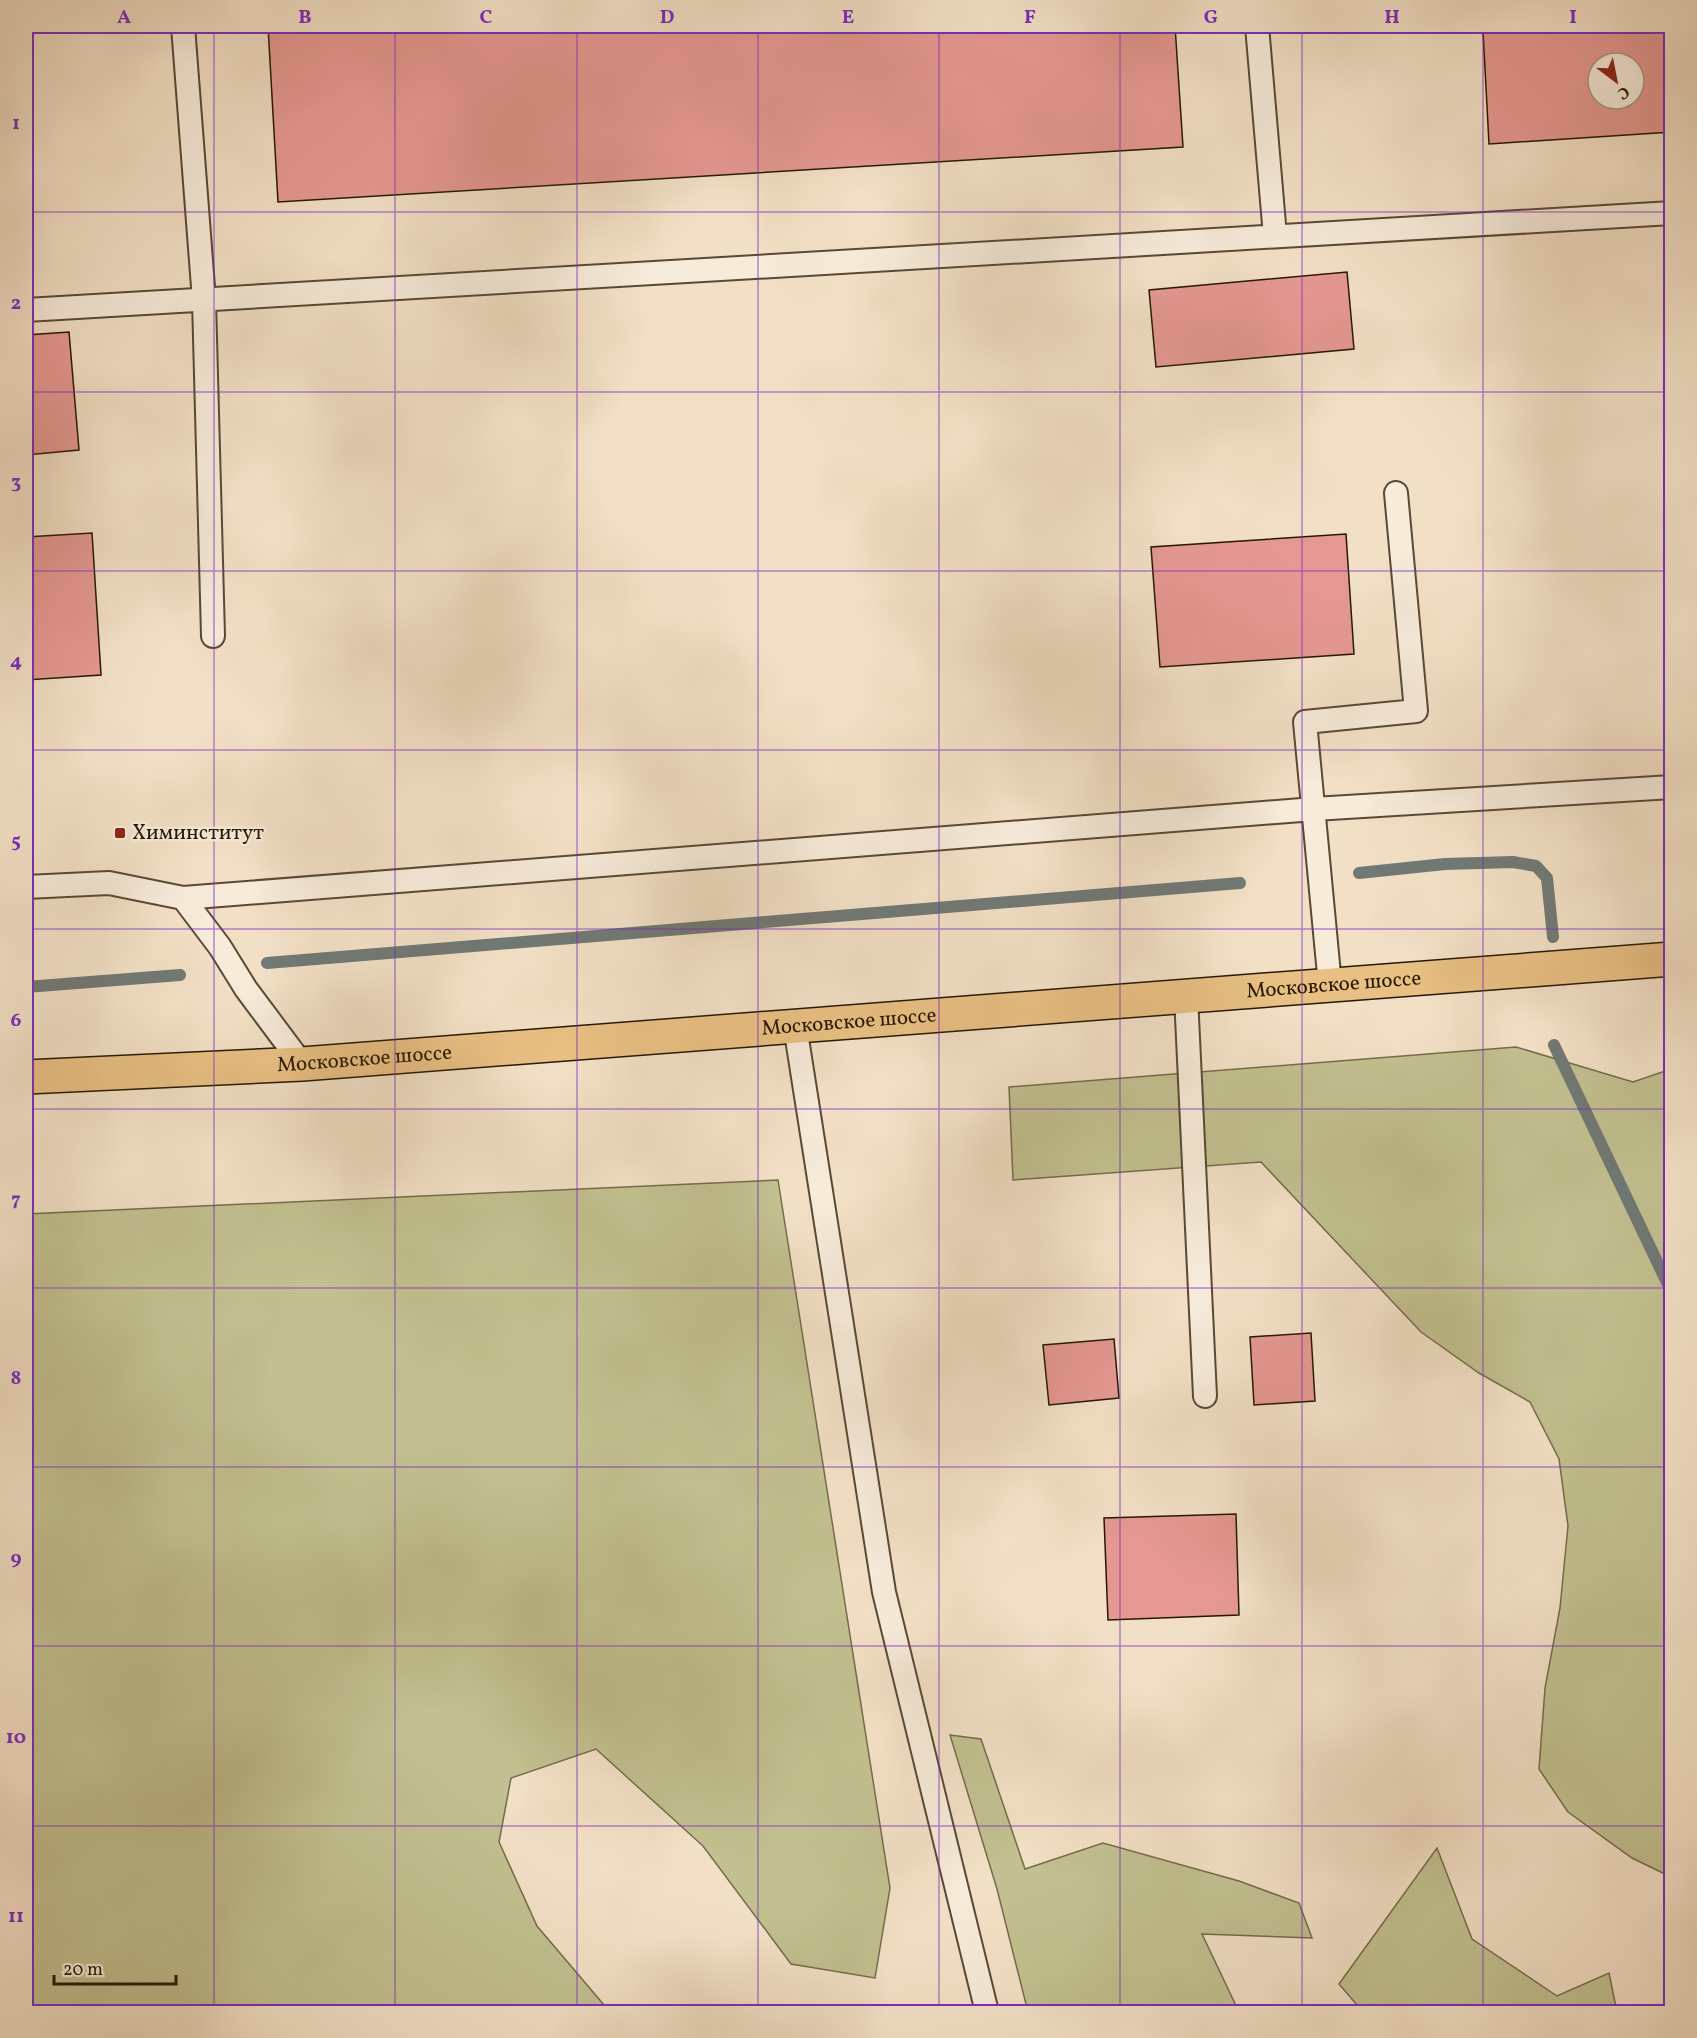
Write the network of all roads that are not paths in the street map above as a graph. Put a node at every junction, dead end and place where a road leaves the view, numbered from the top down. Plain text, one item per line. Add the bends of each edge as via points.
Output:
1 (183, 26) edge
2 (1257, 26) edge
3 (1671, 213) edge
4 (1275, 236) junction
5 (204, 300) junction
6 (26, 310) edge
7 (1396, 493) dead end
8 (213, 636) dead end
9 (1671, 787) edge
10 (1314, 809) junction
11 (26, 887) edge
12 (183, 898) junction
13 (1671, 959) edge
14 (1330, 985) junction
15 (1186, 996) junction
16 (795, 1026) junction
17 (302, 1064) junction
18 (26, 1077) edge
19 (1205, 1396) dead end
20 (987, 2013) edge

1 - 5 lane
2 - 4 lane
3 - 4 lane
4 - 5 lane
5 - 6 lane
5 - 8 lane
7 - 10 lane via 1416,711 1305,722
9 - 10 lane
10 - 12 lane
10 - 14 lane
11 - 12 lane via 109,883
12 - 17 lane
13 - 14 main road, Московское шоссе
14 - 15 main road, Московское шоссе
15 - 16 main road, Московское шоссе
15 - 19 lane
16 - 17 main road, Московское шоссе
16 - 20 lane via 884,1592
17 - 18 main road, Московское шоссе

